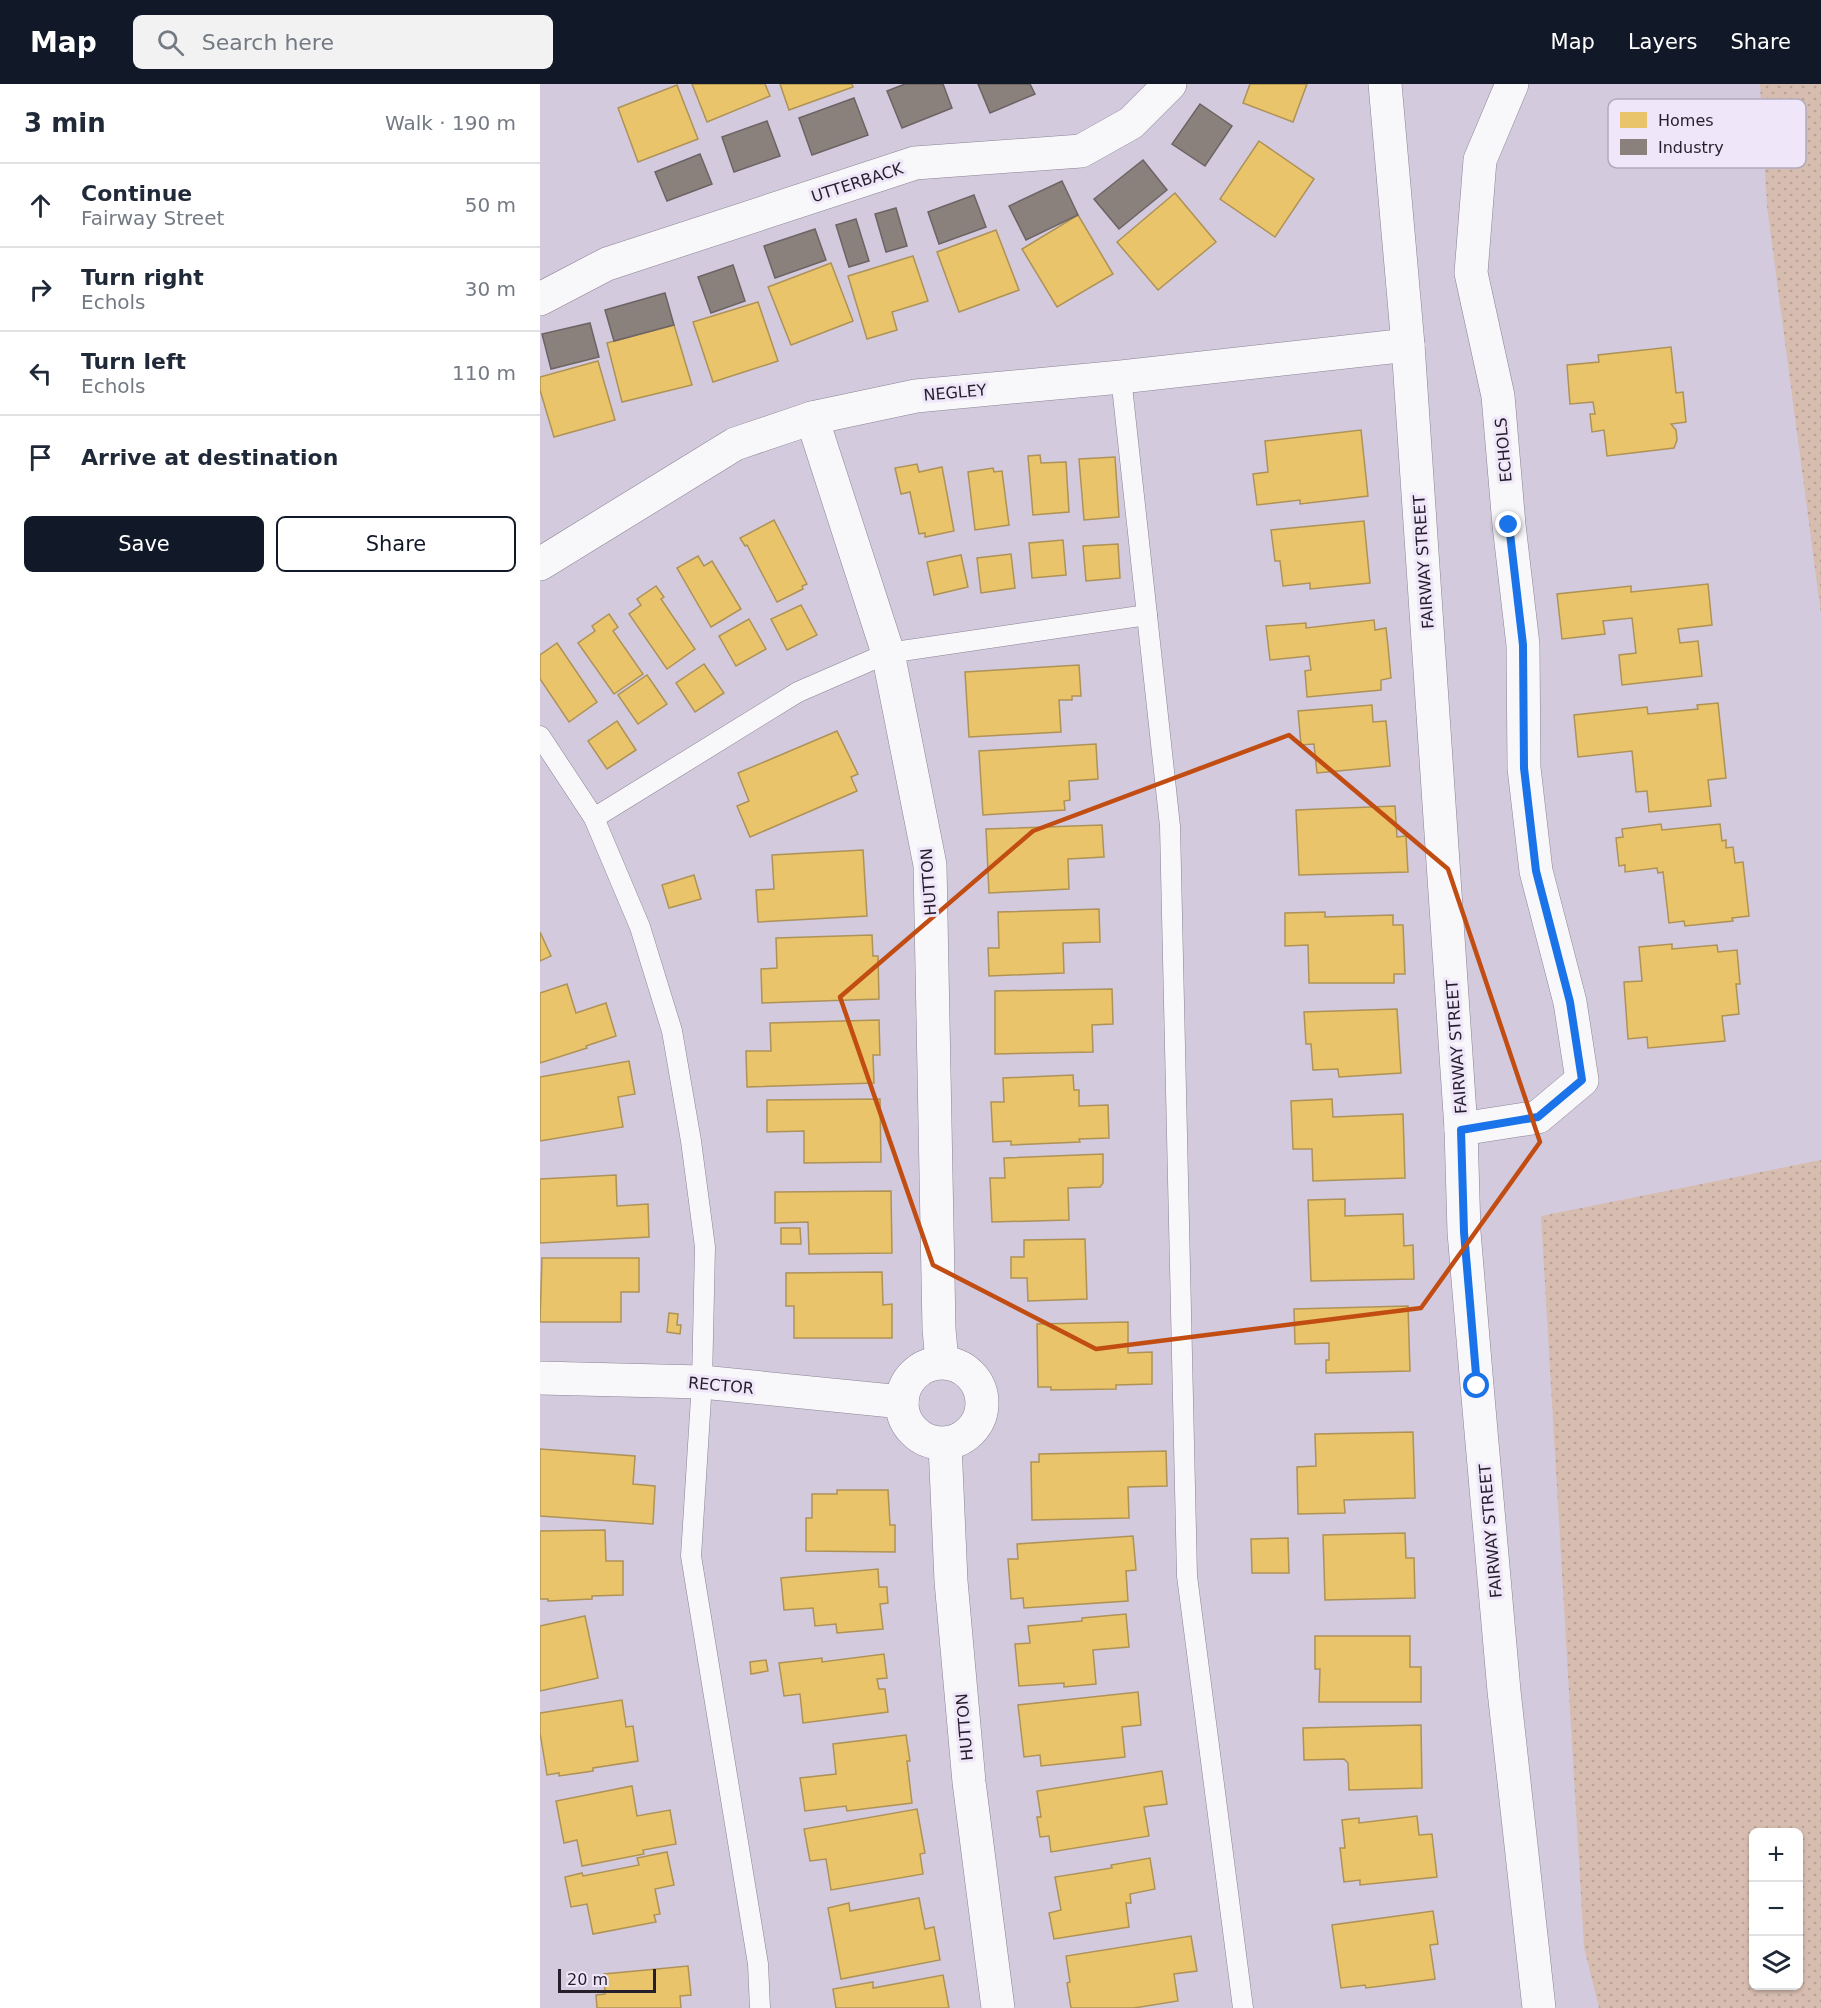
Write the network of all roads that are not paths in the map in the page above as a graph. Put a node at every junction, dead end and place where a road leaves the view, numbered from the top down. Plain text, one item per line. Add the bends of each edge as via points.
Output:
1 (1170, 84) edge
2 (1385, 84) edge
3 (1512, 84) edge
4 (540, 299) edge
5 (1408, 345) junction
6 (1121, 377) junction
7 (812, 418) junction
8 (540, 564) edge
9 (1147, 615) junction
10 (888, 653) junction
11 (540, 736) edge
12 (594, 818) junction
13 (1461, 1130) junction
14 (942, 1362) junction
15 (540, 1378) edge
16 (702, 1382) junction
17 (902, 1402) junction
18 (945, 1444) junction
19 (760, 2008) edge
20 (998, 2008) edge
21 (1243, 2008) edge
22 (1539, 2008) edge

1 - 4 street, UTTERBACK via 1131,123 1081,151 915,163 607,264
2 - 5 street, FAIRWAY STREET
3 - 13 street, ECHOLS via 1480,160 1472,273 1498,396 1523,645 1524,768 1536,871 1570,1002 1582,1080 1538,1117
5 - 6 street, NEGLEY
5 - 13 street, FAIRWAY STREET
6 - 7 street, NEGLEY via 916,396
6 - 9 lane
7 - 8 street, NEGLEY via 735,444
7 - 10 street, HUTTON
9 - 10 lane
9 - 21 lane via 1170,826 1187,1576
10 - 12 lane via 798,692
10 - 14 street, HUTTON via 930,865
11 - 12 lane
12 - 16 lane via 640,927 672,1031 705,1246
13 - 22 street, FAIRWAY STREET via 1464,1232 1504,1690
14 - 17 street via 918,1370 909,1378
14 - 18 street via 966,1371 978,1388 981,1409 978,1423 970,1433
15 - 16 street, RECTOR
16 - 17 street, RECTOR
16 - 19 lane via 691,1556 758,1964
17 - 18 street via 912,1431 922,1439
18 - 20 street, HUTTON via 951,1581 969,1782

